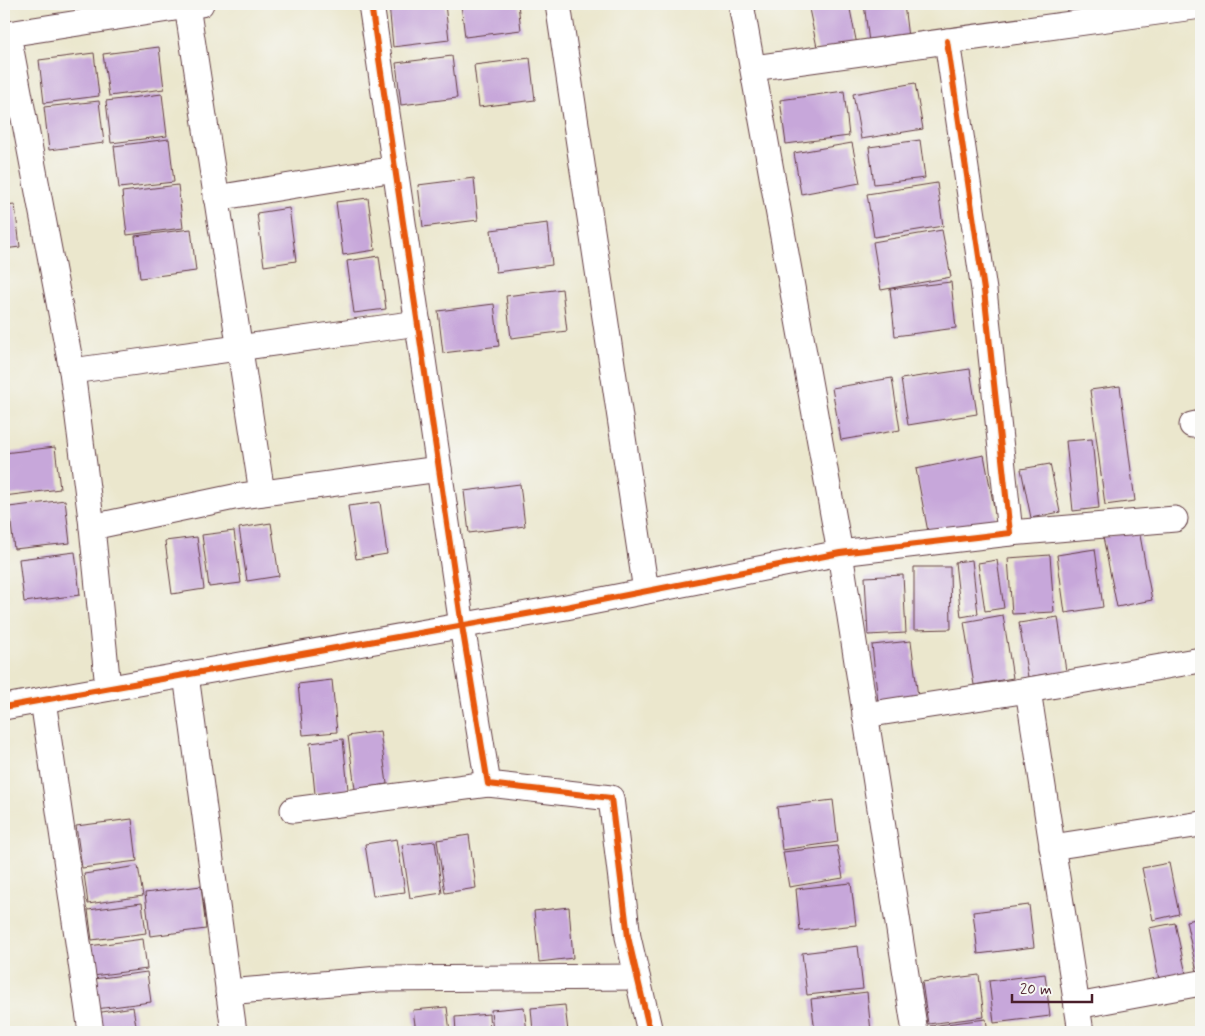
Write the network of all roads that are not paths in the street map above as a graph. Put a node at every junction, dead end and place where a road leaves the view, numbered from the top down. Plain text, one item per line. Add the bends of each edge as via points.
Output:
1 (371, 4) edge
2 (558, 4) edge
3 (741, 4) edge
4 (194, 5) edge
5 (1201, 6) edge
6 (144, 8) edge
7 (6, 35) edge
8 (947, 41) junction
9 (753, 68) junction
10 (395, 169) junction
11 (216, 198) junction
12 (418, 323) junction
13 (240, 347) junction
14 (72, 371) junction
15 (439, 469) junction
16 (262, 493) junction
17 (1175, 519) dead end
18 (92, 527) junction
19 (1010, 533) junction
20 (840, 552) junction
21 (646, 591) junction
22 (462, 626) junction
23 (1201, 660) edge
24 (186, 675) junction
25 (108, 688) junction
26 (1028, 690) junction
27 (43, 700) junction
28 (4, 708) edge
29 (865, 715) junction
30 (488, 784) junction
31 (293, 810) dead end
32 (1201, 824) edge
33 (1052, 847) junction
34 (637, 977) junction
35 (1201, 983) edge
36 (228, 992) junction
37 (1077, 1006) junction
38 (91, 1032) edge
39 (234, 1032) edge
40 (650, 1032) edge
41 (915, 1032) edge
42 (1081, 1032) edge

1 - 10 street
2 - 21 street
3 - 9 street
4 - 6 street
4 - 11 street
5 - 8 street
6 - 7 street
7 - 14 street
8 - 9 street
8 - 19 street via 984,290
9 - 20 street
10 - 11 street
10 - 12 street
11 - 13 street
12 - 13 street
12 - 15 street
13 - 14 street
13 - 16 street
14 - 18 street
15 - 16 street
15 - 22 street
16 - 18 street
17 - 19 street
18 - 25 street
19 - 20 street
20 - 21 street
20 - 29 street
21 - 22 street
22 - 24 street
22 - 30 street
23 - 26 street
24 - 25 street
24 - 36 street
25 - 27 street
26 - 29 street
26 - 33 street
27 - 28 street
27 - 38 street
29 - 41 street
30 - 31 street
30 - 34 street via 611,798 628,937
32 - 33 street
33 - 37 street
34 - 36 street via 379,979
34 - 40 street
35 - 37 street
36 - 39 street
37 - 42 street

